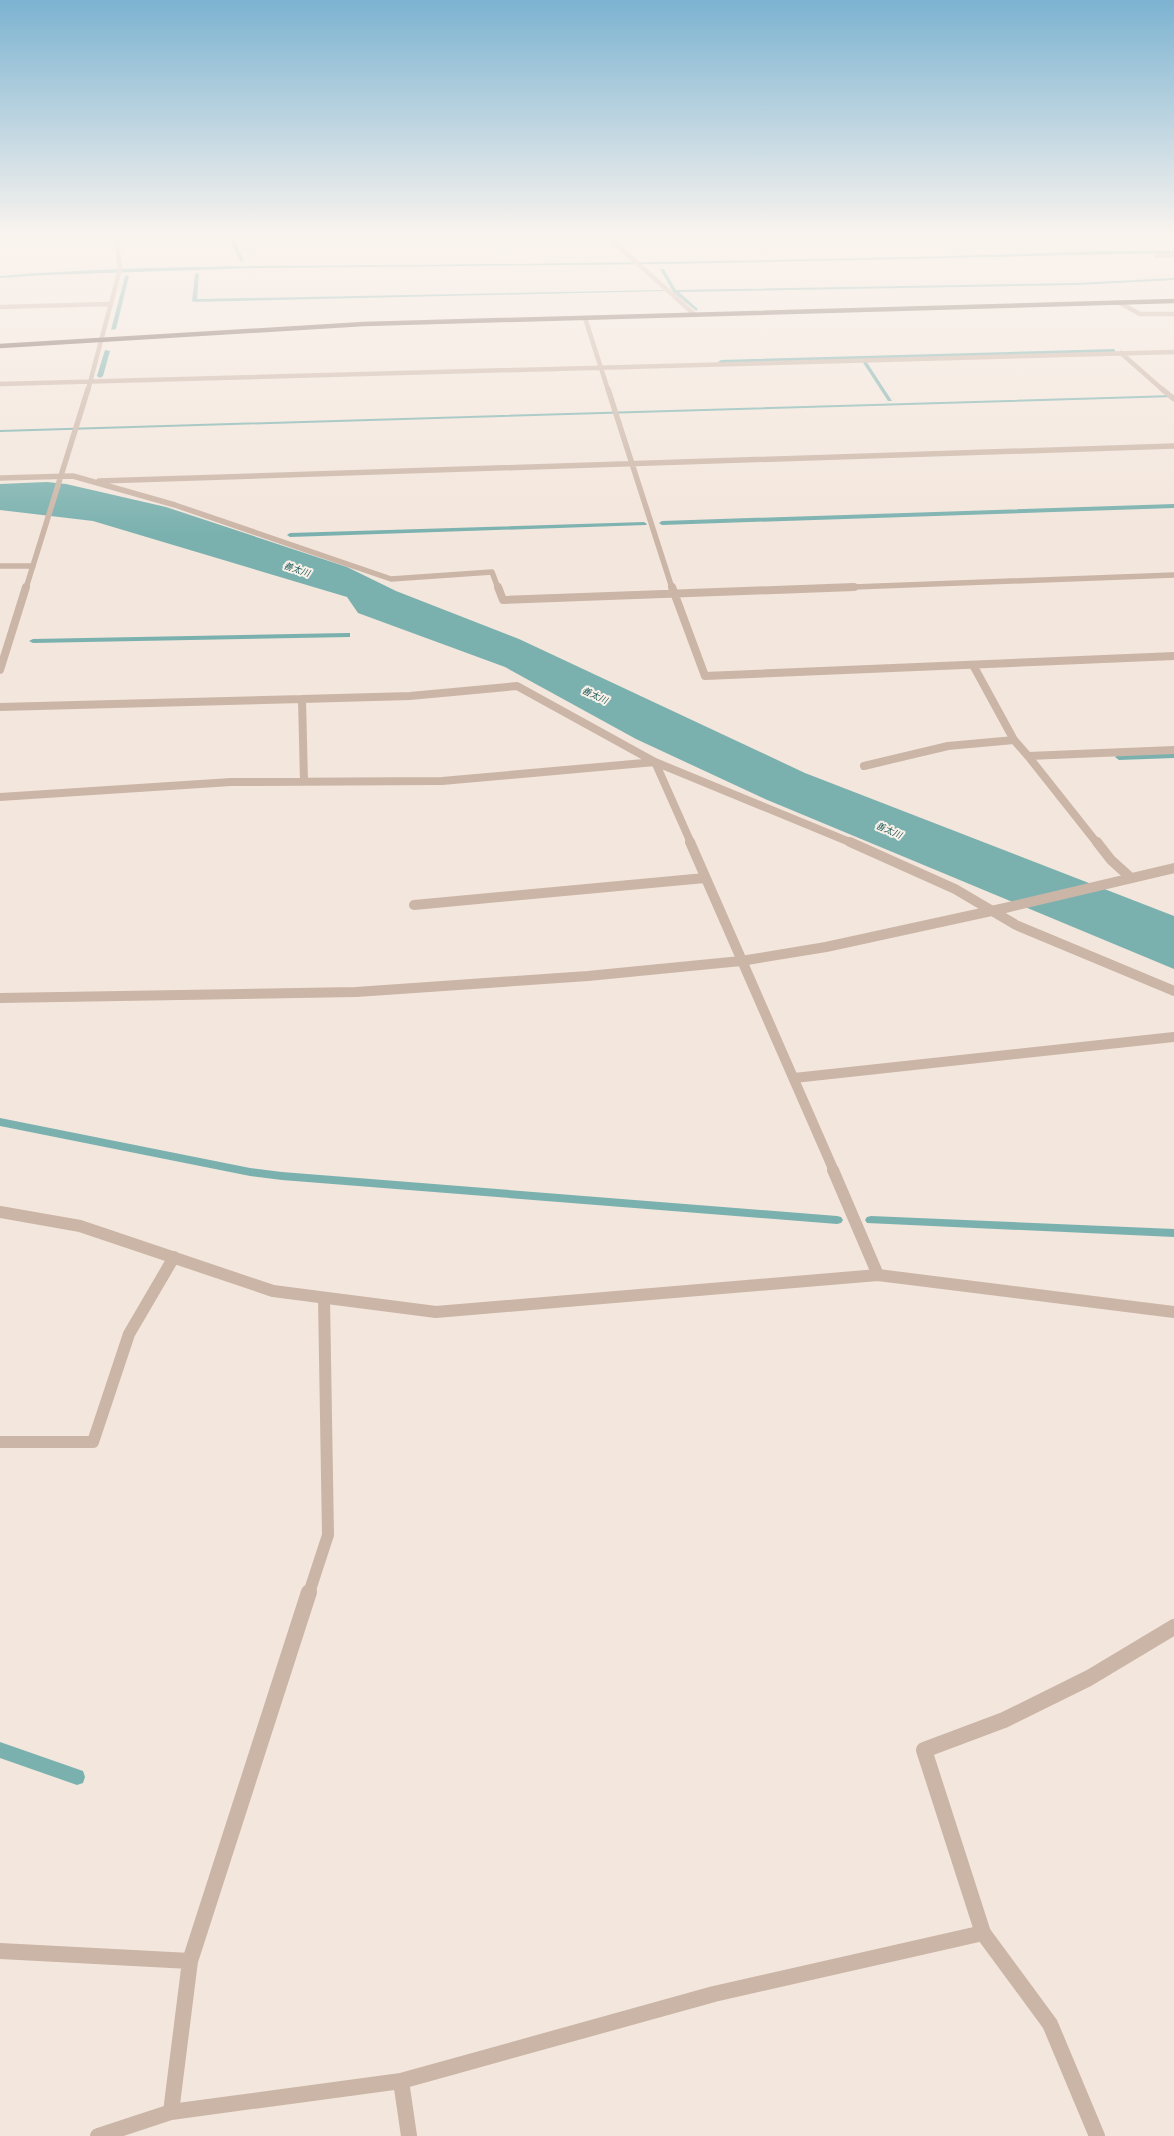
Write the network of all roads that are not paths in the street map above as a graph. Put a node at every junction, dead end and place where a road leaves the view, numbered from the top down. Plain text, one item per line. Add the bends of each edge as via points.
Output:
1 (102, 335) edge
2 (198, 335) edge
3 (590, 335) edge
4 (100, 341) junction
5 (0, 346) edge
6 (1174, 352) edge
7 (1121, 353) junction
8 (601, 367) junction
9 (90, 382) junction
10 (0, 384) edge
11 (1174, 399) edge
12 (1174, 446) edge
13 (632, 464) junction
14 (0, 478) edge
15 (58, 478) junction
16 (87, 481) junction
17 (0, 566) edge
18 (33, 566) junction
19 (1174, 575) edge
20 (674, 593) junction
21 (0, 644) edge
22 (10, 644) junction
23 (1174, 656) edge
24 (973, 665) junction
25 (0, 670) edge
26 (302, 699) junction
27 (0, 707) edge
28 (1014, 740) junction
29 (1174, 750) edge
30 (1028, 756) junction
31 (655, 762) junction
32 (864, 766) dead end
33 (304, 781) junction
34 (0, 797) edge
35 (1174, 868) edge
36 (705, 878) junction
37 (1131, 878) junction
38 (414, 905) dead end
39 (995, 911) junction
40 (741, 961) junction
41 (1174, 991) edge
42 (0, 998) edge
43 (1174, 1037) edge
44 (794, 1078) junction
45 (0, 1212) edge
46 (174, 1257) junction
47 (878, 1275) junction
48 (324, 1298) junction
49 (1174, 1312) edge
50 (0, 1442) edge
51 (1174, 1627) edge
52 (983, 1933) junction
53 (0, 1951) edge
54 (190, 1961) junction
55 (401, 2081) junction
56 (171, 2112) junction
57 (98, 2136) edge
58 (409, 2136) edge
59 (1097, 2136) edge

1 - 4 street
2 - 4 main road
3 - 8 street
4 - 5 main road
4 - 9 street
6 - 7 street
7 - 8 street
7 - 11 street
8 - 9 street
8 - 13 street
9 - 10 street
9 - 15 street
12 - 13 street
13 - 16 street
13 - 20 street
14 - 15 street
15 - 16 street via 73,476
15 - 18 street
16 - 20 street via 175,505 391,579 492,572 503,600
17 - 18 street
18 - 22 street
19 - 20 street
20 - 24 street via 705,676
21 - 22 street
22 - 25 street
23 - 24 street
24 - 28 street
26 - 27 street
26 - 31 street via 417,696 517,686
26 - 33 street
28 - 30 street
28 - 32 street via 948,746
29 - 30 street
30 - 37 street via 1111,860
31 - 33 street via 442,781
31 - 36 street
31 - 39 street via 818,828 955,889
33 - 34 street via 230,782
35 - 37 street
36 - 38 street
36 - 40 street
37 - 39 street
39 - 40 street via 826,947
39 - 41 street via 1016,925
40 - 42 street via 588,976 356,992
40 - 44 street
43 - 44 street
44 - 47 street
45 - 46 street via 80,1226
46 - 48 street via 273,1291
46 - 50 street via 129,1334 94,1442
47 - 48 street via 436,1312
47 - 49 street
48 - 54 street via 328,1535
51 - 52 street via 1089,1678 1004,1720 924,1750
52 - 55 street via 714,1994
52 - 59 street via 1050,2024
53 - 54 street
54 - 56 street
55 - 56 street
55 - 58 street
56 - 57 street

